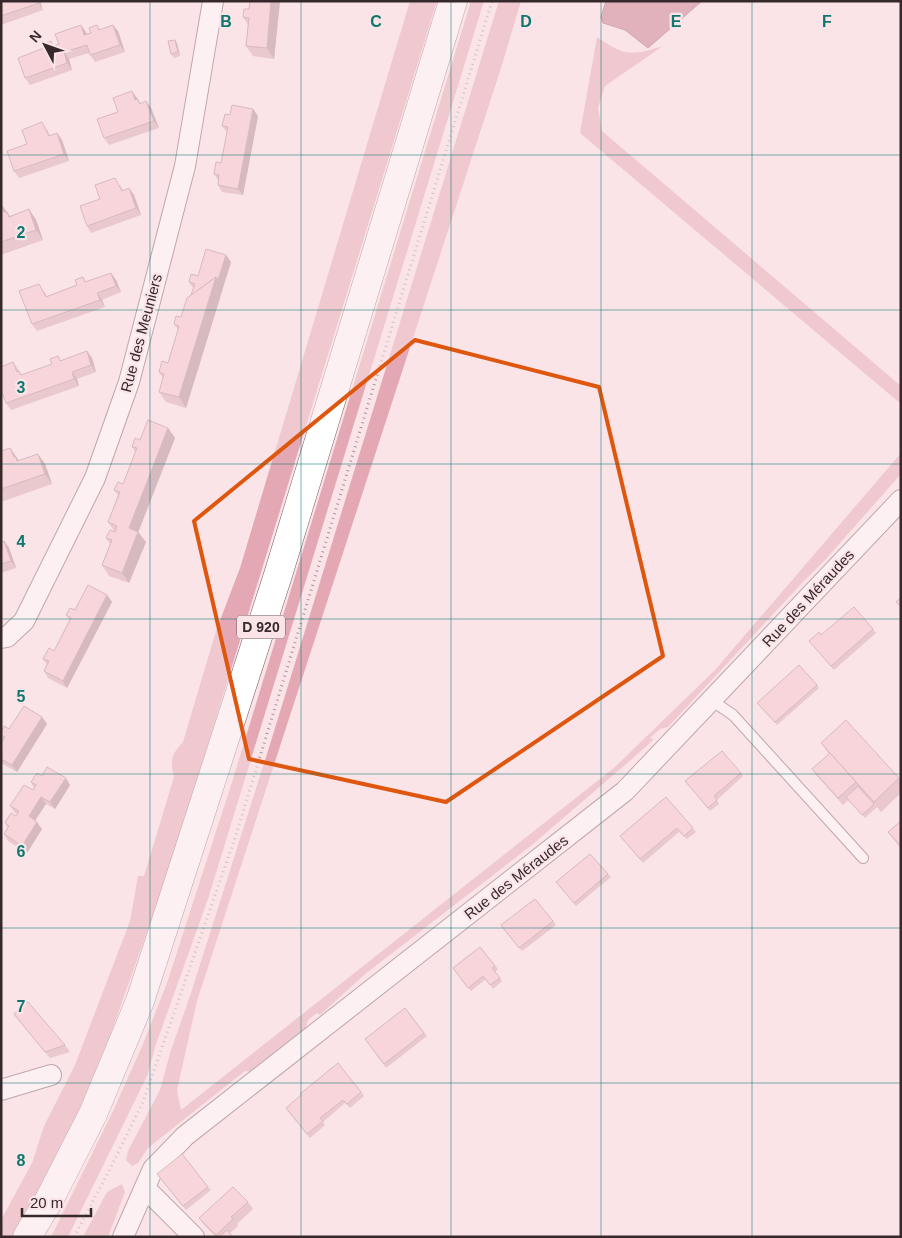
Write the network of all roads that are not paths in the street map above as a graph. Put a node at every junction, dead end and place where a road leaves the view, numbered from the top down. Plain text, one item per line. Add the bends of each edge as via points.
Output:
1 (213, 1) edge
2 (453, 1) edge
3 (901, 500) edge
4 (1, 638) edge
5 (711, 700) junction
6 (863, 858) dead end
7 (51, 1075) dead end
8 (1, 1090) edge
9 (145, 1188) junction
10 (27, 1237) edge
11 (123, 1237) edge
12 (194, 1237) edge

1 - 4 street, Rue des Meuniers via 185,166 129,382 95,478 24,621 7,637
2 - 10 main road, D 920 via 281,565 140,1002 93,1114
3 - 5 street, Rue des Méraudes
5 - 6 lane via 733,715
5 - 9 street, Rue des Méraudes via 625,791 185,1136 153,1168
7 - 8 street
9 - 11 street, Rue des Méraudes
9 - 12 street

